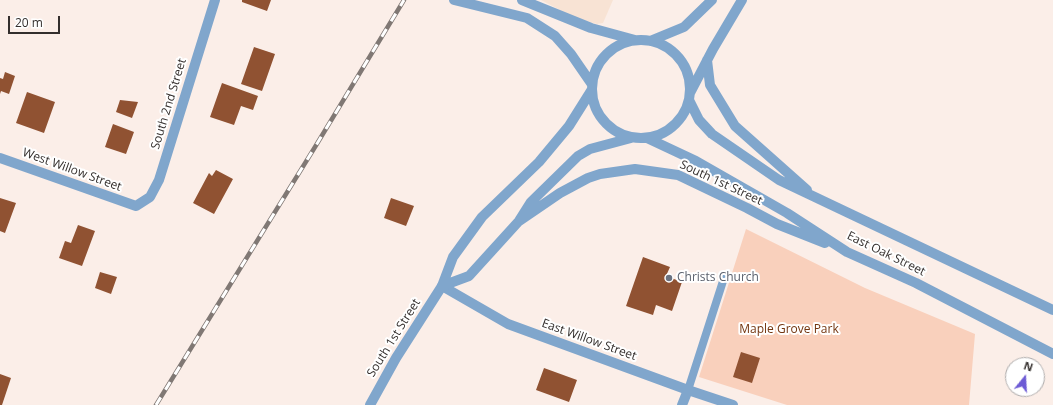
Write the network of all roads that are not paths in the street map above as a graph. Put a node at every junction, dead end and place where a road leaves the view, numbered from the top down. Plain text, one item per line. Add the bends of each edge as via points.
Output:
1 (215, 0) edge
2 (454, 0) edge
3 (522, 0) edge
4 (712, 0) edge
5 (742, 0) edge
6 (637, 40) junction
7 (650, 41) junction
8 (707, 60) junction
9 (591, 87) junction
10 (689, 97) junction
11 (631, 138) junction
12 (647, 138) junction
13 (0, 158) edge
14 (814, 196) junction
15 (136, 206) joint
16 (519, 221) junction
17 (847, 252) junction
18 (724, 278) dead end
19 (442, 286) junction
20 (1053, 310) edge
21 (1053, 354) edge
22 (688, 390) junction
23 (370, 405) edge
24 (682, 405) edge
25 (734, 405) edge

1 - 15 street, South 2nd Street via 160,180 150,197
2 - 9 street via 527,18 555,36 571,54
3 - 6 street via 591,28
4 - 7 street via 684,27
5 - 8 street
6 - 7 street
6 - 9 street via 623,43 606,54 595,70
7 - 10 street via 675,54 684,65 689,79
8 - 10 street
8 - 14 street, East Oak Street via 710,85 735,126
9 - 11 street via 599,116 619,134
9 - 19 street, South 1st Street via 569,126 539,162 478,223 453,257
10 - 12 street via 683,114 674,126 662,134
10 - 14 street, East Oak Street via 700,120 712,134 779,180
11 - 12 street
11 - 16 street, South 1st Street via 590,149 578,156 531,202
12 - 17 street, East Oak Street via 696,161 787,213
13 - 15 street, West Willow Street
14 - 20 street, East Oak Street
16 - 17 street, South 1st Street via 560,193 588,178 635,169 678,175 777,224
16 - 19 street, South 1st Street via 469,276
17 - 21 street, East Oak Street via 916,283
18 - 22 lane
19 - 22 street, East Willow Street via 508,324
19 - 23 street, South 1st Street via 396,358
22 - 24 street
22 - 25 street, East Willow Street

